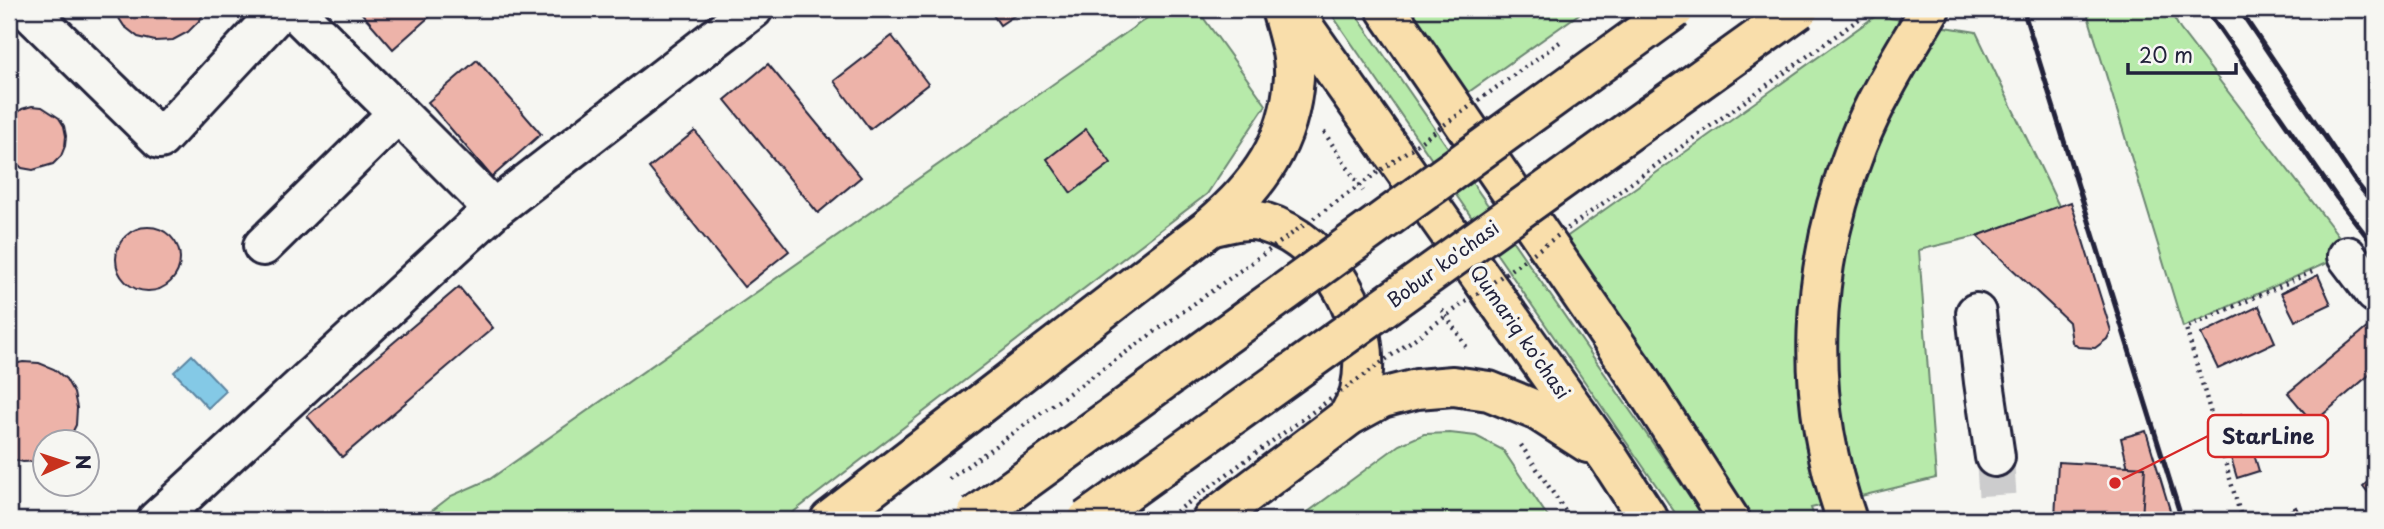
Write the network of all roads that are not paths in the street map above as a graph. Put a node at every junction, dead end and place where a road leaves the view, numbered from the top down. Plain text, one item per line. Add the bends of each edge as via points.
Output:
1 (27, 9) edge
2 (281, 9) edge
3 (293, 9) edge
4 (753, 9) edge
5 (1281, 9) edge
6 (1292, 9) edge
7 (1386, 9) edge
8 (1675, 9) edge
9 (1799, 9) edge
10 (1930, 9) edge
11 (398, 113) junction
12 (494, 209) junction
13 (1210, 228) junction
14 (263, 246) dead end
15 (2347, 256) road end
16 (2375, 293) edge
17 (1976, 313) dead end
18 (1349, 416) junction
19 (1608, 457) junction
20 (1995, 457) tunnel mouth
21 (973, 518) edge
22 (157, 520) edge
23 (830, 520) edge
24 (1087, 520) edge
25 (1212, 520) edge
26 (1649, 520) edge
27 (1730, 520) edge
28 (1846, 520) edge

1 - 2 street via 160,139
3 - 11 street
4 - 12 street
5 - 13 main road via 1291,42 1294,76 1280,139 1249,191
6 - 19 main road, Qumariq ko'chasi
7 - 27 main road via 1632,368
8 - 21 main road, bridge
9 - 24 main road, Bobur ko'chasi, bridge
10 - 28 main road via 1857,145 1825,267 1818,318 1818,393 1824,444
11 - 12 street
11 - 14 street
12 - 22 street
13 - 18 main road via 1236,221 1262,222 1304,244 1337,280 1358,321 1362,345 1359,393
13 - 23 main road
15 - 16 street
17 - 20 street
18 - 19 main road via 1382,398 1417,389 1452,386 1489,391 1538,411
18 - 25 main road
19 - 26 main road, Qumariq ko'chasi

